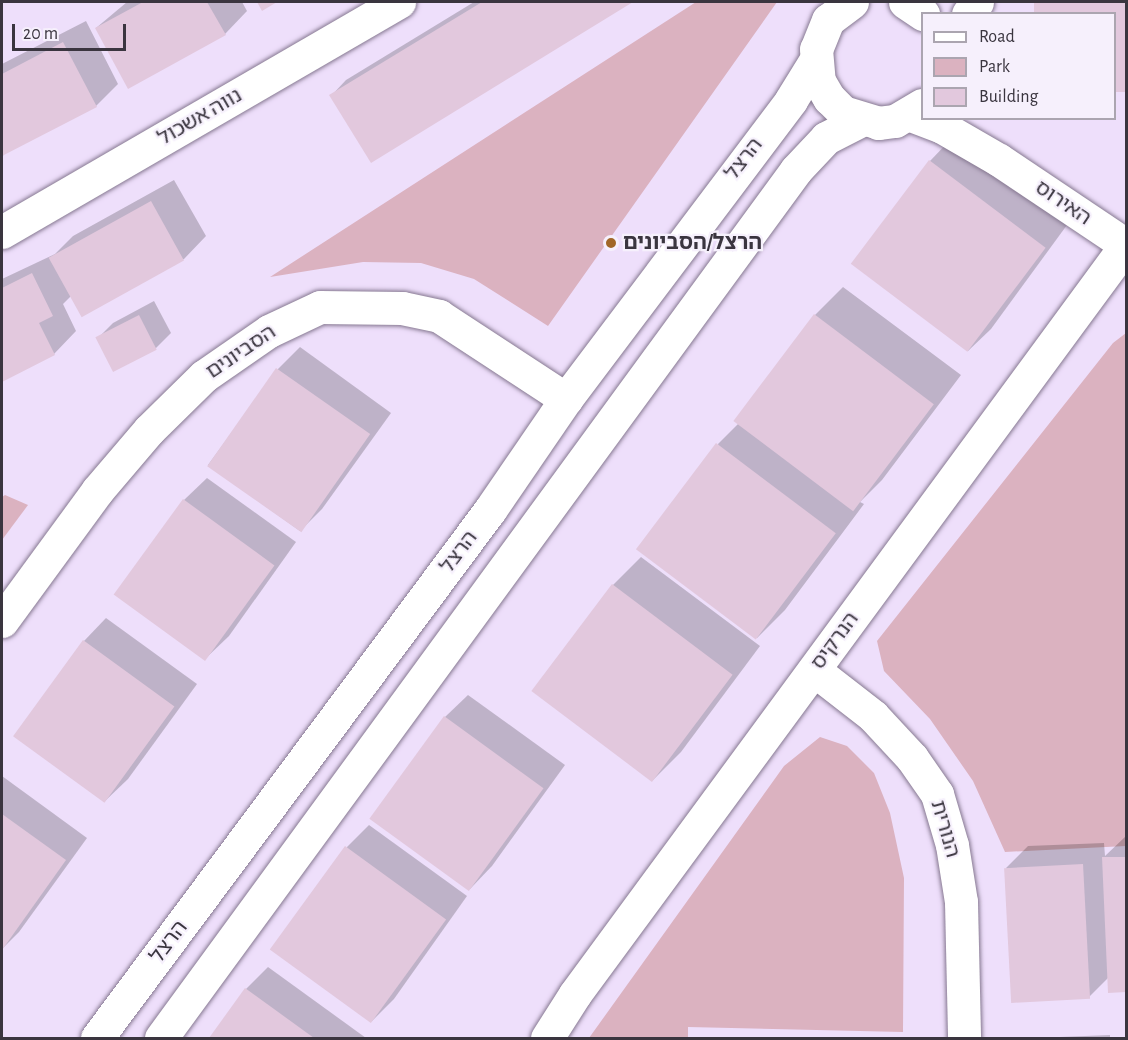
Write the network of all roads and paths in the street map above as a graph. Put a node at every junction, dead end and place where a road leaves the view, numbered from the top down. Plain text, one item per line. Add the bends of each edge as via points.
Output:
1 (399, 2) edge
2 (812, 2) edge
3 (852, 2) edge
4 (905, 2) edge
5 (921, 13) edge
6 (817, 49) junction
7 (917, 110) edge
8 (861, 120) junction
9 (932, 120) edge
10 (965, 120) edge
11 (999, 160) junction
12 (2, 232) edge
13 (1126, 245) edge
14 (566, 399) junction
15 (2, 621) edge
16 (814, 670) junction
17 (97, 1038) edge
18 (161, 1038) edge
19 (547, 1038) edge
20 (964, 1038) edge

1 - 12 street, נווה אשכול
2 - 6 street
3 - 6 street, הרצל via 828,20
4 - 5 street
6 - 8 street via 819,81 828,98 843,112
6 - 14 street, הרצל via 791,100
7 - 8 street via 895,121
8 - 18 street via 826,138 796,170
9 - 11 street, האירוס
10 - 11 street, האירוס
11 - 13 street, האירוס
13 - 16 street, הנרקיס
14 - 15 street, הסביונים via 439,316 402,308 320,307 269,331 204,376 149,430 97,491
14 - 17 street, הרצל via 490,510
16 - 19 street, הנרקיס
16 - 20 street, הנורית via 873,716 912,758 937,794 952,845 961,902

